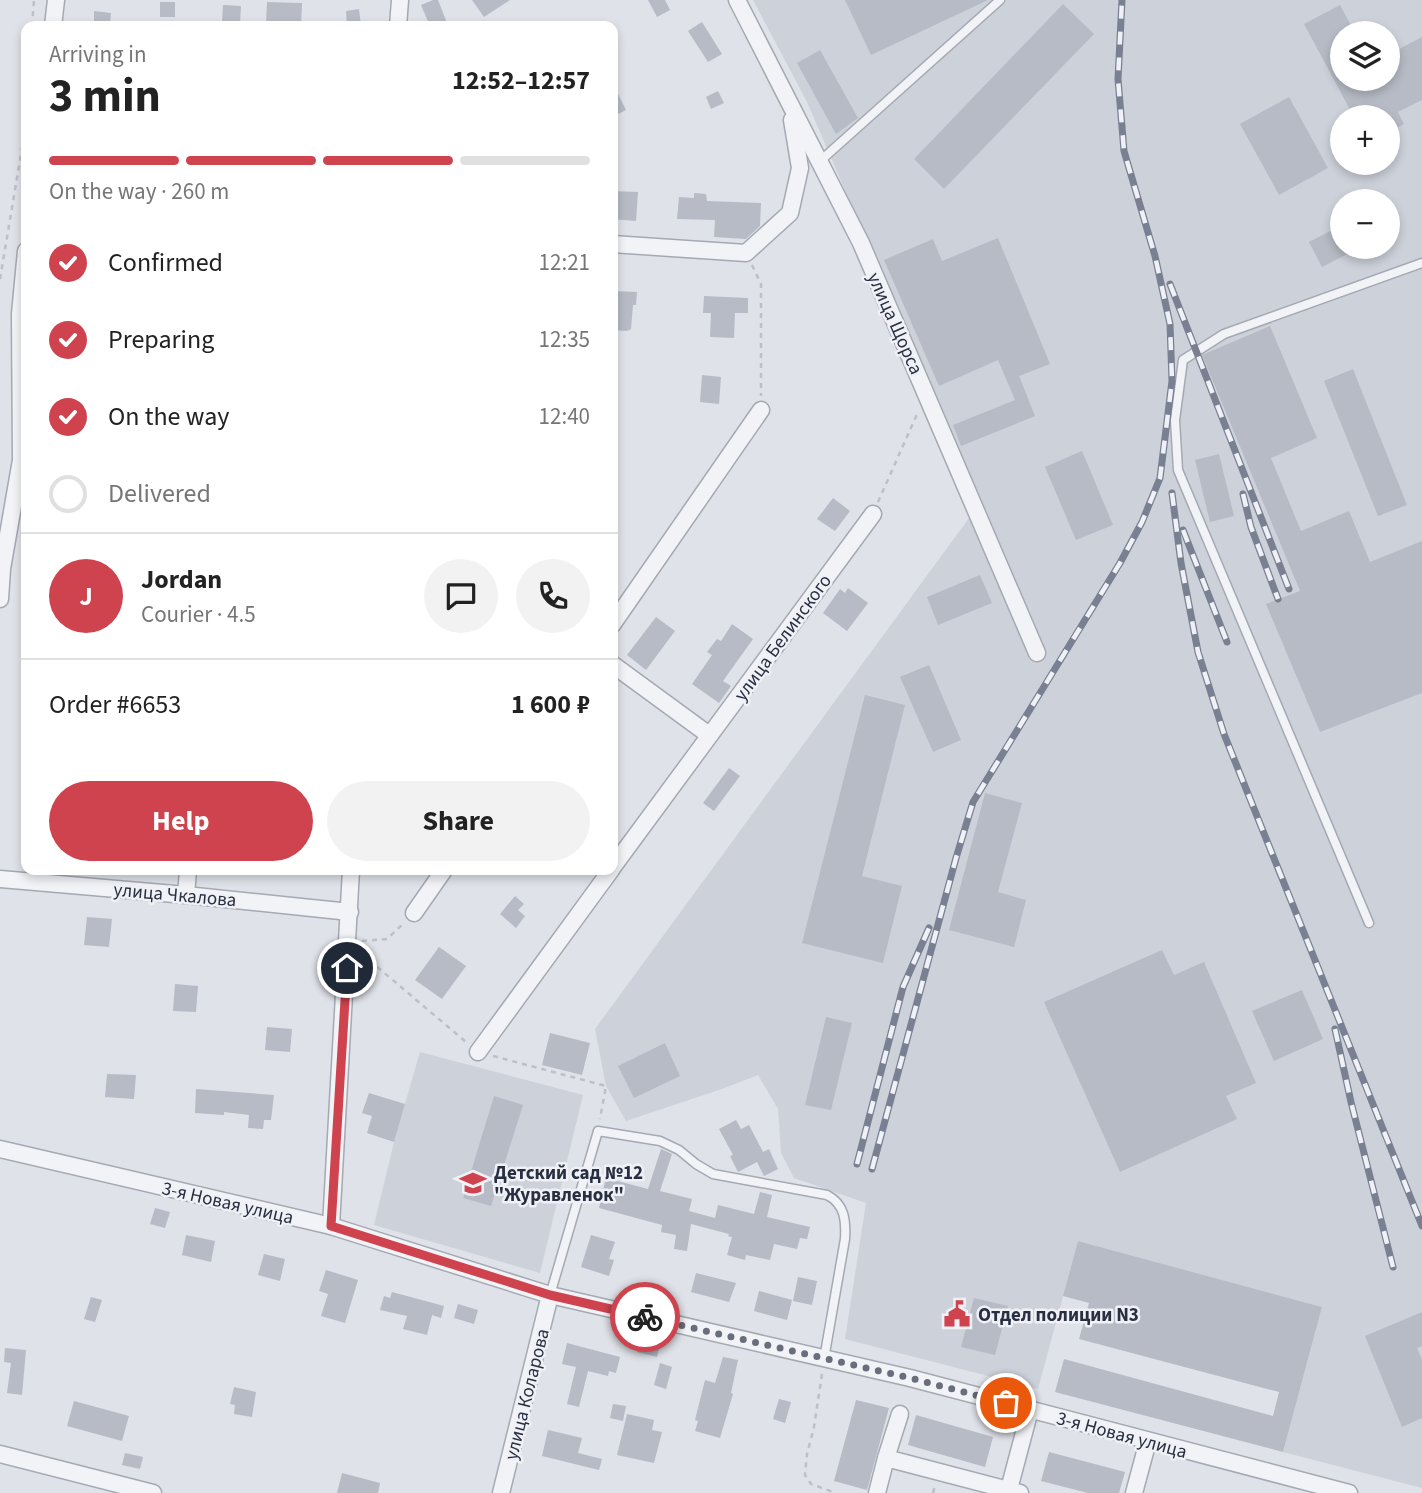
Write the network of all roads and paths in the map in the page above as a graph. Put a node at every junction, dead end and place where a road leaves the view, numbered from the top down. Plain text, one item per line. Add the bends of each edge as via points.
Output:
1 (34, 0) edge
2 (56, 0) edge
3 (400, 0) edge
4 (737, 0) edge
5 (1000, 0) edge
6 (32, 21) edge
7 (54, 21) edge
8 (398, 21) edge
9 (790, 104) junction
10 (21, 154) edge
11 (819, 162) junction
12 (618, 244) edge
13 (746, 253) junction
14 (1422, 263) edge
15 (0, 279) edge
16 (21, 304) edge
17 (21, 350) edge
18 (926, 393) junction
19 (761, 410) joint
20 (21, 475) edge
21 (873, 514) joint
22 (0, 599) edge
23 (618, 616) edge
24 (1037, 653) dead end
25 (618, 668) edge
26 (709, 735) junction
27 (618, 861) edge
28 (188, 875) edge
29 (351, 875) edge
30 (441, 875) edge
31 (608, 875) edge
32 (0, 879) edge
33 (186, 895) junction
34 (349, 912) junction
35 (414, 913) joint
36 (1369, 923) dead end
37 (348, 943) junction
38 (478, 1052) dead end
39 (0, 1149) edge
40 (331, 1226) junction
41 (550, 1295) junction
42 (824, 1359) junction
43 (1030, 1410) junction
44 (900, 1414) dead end
45 (1149, 1441) junction
46 (0, 1454) edge
47 (886, 1458) junction
48 (1012, 1492) edge
49 (153, 1493) edge
50 (501, 1493) edge
51 (836, 1493) edge
52 (877, 1493) edge
53 (1135, 1493) edge
54 (1349, 1493) edge

1 - 6 path
2 - 7 street
3 - 8 street
4 - 9 street, улица Щорса
5 - 11 lane
9 - 11 street, улица Щорса
9 - 13 street via 800,168 790,213
10 - 15 path
11 - 18 street, улица Щорса via 861,243
12 - 13 street
13 - 19 path via 761,284
14 - 36 lane via 1224,334 1183,360 1175,420 1178,470
16 - 17 street
18 - 21 path
18 - 24 street, улица Щорса
19 - 23 street
20 - 22 street
21 - 26 street, улица Белинского
25 - 26 street
26 - 27 street, улица Белинского
28 - 33 street
29 - 34 street
30 - 35 street
31 - 38 street, улица Белинского
32 - 33 street, улица Чкалова
33 - 34 street, улица Чкалова
34 - 37 street
35 - 37 path via 387,939
37 - 40 street
39 - 40 street, 3-я Новая улица
40 - 41 street, 3-я Новая улица
41 - 42 street, 3-я Новая улица
41 - 42 lane via 598,1131 660,1141 713,1174 827,1195 840,1204 845,1239
41 - 50 street, улица Коларова
42 - 43 street, 3-я Новая улица
42 - 51 path via 805,1475 811,1484
43 - 45 street, 3-я Новая улица
43 - 48 street
44 - 47 street
45 - 53 street
45 - 54 street, 3-я Новая улица
46 - 49 street
47 - 48 street
47 - 52 street

